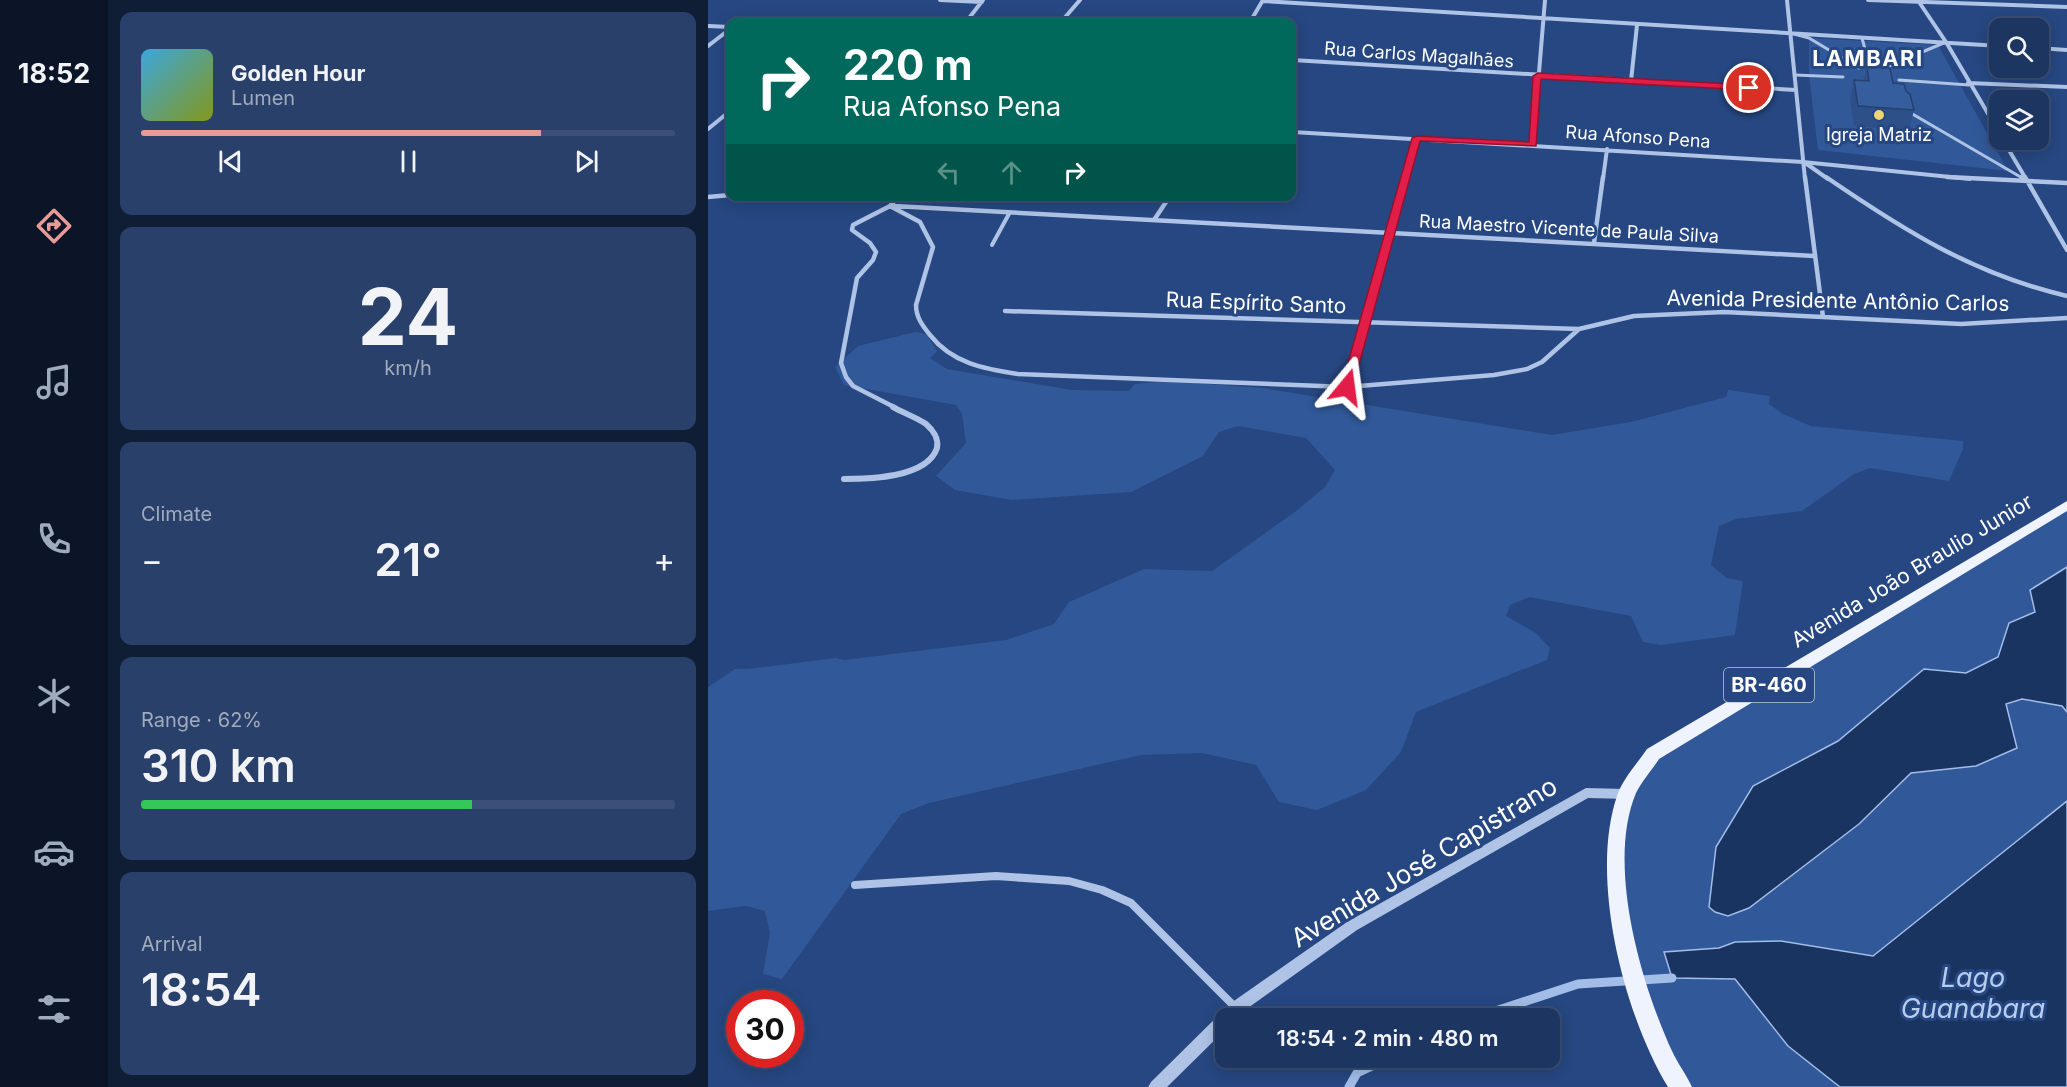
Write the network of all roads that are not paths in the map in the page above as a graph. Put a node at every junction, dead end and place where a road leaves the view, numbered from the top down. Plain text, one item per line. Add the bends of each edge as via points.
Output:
1 (940, 0) edge
2 (1080, 0) edge
3 (1263, 0) edge
4 (1545, 0) edge
5 (1787, 0) edge
6 (1868, 0) edge
7 (983, 1) edge
8 (1919, 2) junction
9 (2067, 7) edge
10 (969, 18) edge
11 (1064, 18) edge
12 (1252, 18) edge
13 (1543, 19) junction
14 (1637, 24) junction
15 (708, 26) edge
16 (726, 28) edge
17 (726, 31) edge
18 (1791, 34) junction
19 (1862, 38) junction
20 (1946, 42) junction
21 (1989, 45) edge
22 (708, 46) edge
23 (2049, 49) edge
24 (2067, 50) edge
25 (1296, 60) edge
26 (1858, 68) dead end
27 (1870, 68) edge
28 (1882, 69) edge
29 (1795, 75) junction
30 (1538, 76) junction
31 (1843, 77) dead end
32 (1899, 80) dead end
33 (1631, 81) junction
34 (1968, 84) junction
35 (2067, 87) edge
36 (1796, 90) junction
37 (1905, 109) edge
38 (726, 114) edge
39 (1989, 117) edge
40 (708, 129) edge
41 (1296, 132) edge
42 (1417, 138) junction
43 (1533, 144) junction
44 (1607, 148) junction
45 (2009, 150) edge
46 (1803, 162) junction
47 (2029, 182) junction
48 (2067, 183) edge
49 (726, 195) edge
50 (708, 197) edge
51 (894, 201) edge
52 (1167, 201) edge
53 (890, 206) junction
54 (1010, 213) junction
55 (1154, 220) junction
56 (1391, 232) junction
57 (1594, 243) junction
58 (992, 245) dead end
59 (2067, 250) edge
60 (1814, 256) junction
61 (2067, 296) edge
62 (1005, 311) dead end
63 (1823, 317) junction
64 (2067, 318) edge
65 (1366, 324) junction
66 (1579, 329) junction
67 (1347, 387) junction
68 (844, 479) dead end
69 (2067, 505) edge
70 (1627, 794) junction
71 (855, 885) dead end
72 (1223, 1008) edge
73 (1239, 1008) edge
74 (1215, 1029) edge
75 (1156, 1087) edge
76 (1681, 1087) edge

1 - 7 street
2 - 11 street
3 - 12 street
3 - 13 street
4 - 13 street
5 - 18 street
6 - 8 street
7 - 10 street
8 - 9 street
8 - 20 street
13 - 14 street
13 - 30 street
14 - 18 street
14 - 33 street
15 - 16 street
17 - 22 street
18 - 19 street
18 - 26 street via 1809,38
18 - 29 street
19 - 20 street
19 - 27 street
20 - 21 street
20 - 28 street
20 - 34 street
23 - 24 street
25 - 30 street, Rua Carlos Magalhães
29 - 31 street
29 - 36 street
30 - 33 street, Rua Carlos Magalhães
30 - 43 street
32 - 34 street
33 - 36 street, Rua Carlos Magalhães
34 - 35 street
34 - 39 street
36 - 46 street
37 - 47 street
38 - 40 street
41 - 42 street, Rua Afonso Pena
42 - 43 street, Rua Afonso Pena
42 - 56 street
43 - 44 street, Rua Afonso Pena
44 - 46 street, Rua Afonso Pena
44 - 57 street
45 - 47 street
46 - 47 street, Rua Afonso Pena
46 - 60 street
46 - 61 street via 1933,248 2020,286
47 - 48 street, Rua Afonso Pena
47 - 59 street
49 - 50 street
51 - 53 street
52 - 55 street
53 - 54 street, Rua Maestro Vicente de Paula Silva
53 - 67 street, Avenida Presidente Antônio Carlos via 920,222 927,232 933,247 916,306 921,324 932,339 944,352 961,361 1018,374
53 - 68 street via 853,225 852,230 876,252 857,278 842,370 853,386 927,425 940,443 926,462 908,471 883,478
54 - 55 street, Rua Maestro Vicente de Paula Silva
54 - 58 lane
55 - 56 street, Rua Maestro Vicente de Paula Silva
56 - 57 street, Rua Maestro Vicente de Paula Silva
56 - 65 street
57 - 60 street, Rua Maestro Vicente de Paula Silva
60 - 63 street
62 - 65 street, Rua Espírito Santo
63 - 64 street, Avenida Presidente Antônio Carlos via 1961,324
63 - 66 street, Avenida Presidente Antônio Carlos via 1724,312 1655,314 1613,319
65 - 66 street, Rua Espírito Santo
65 - 67 street
66 - 67 street, Avenida Presidente Antônio Carlos via 1542,362 1527,369
69 - 70 main road, Avenida João Braulio Junior / BR-460 via 1653,754
70 - 73 street, Avenida José Capistrano via 1586,793 1352,926
70 - 76 main road, Avenida João Braulio Junior / BR-460 via 1614,867 1618,908 1640,996 1667,1067
71 - 72 street via 945,877 1030,877 1113,893 1131,903
74 - 75 street, Avenida José Capistrano

